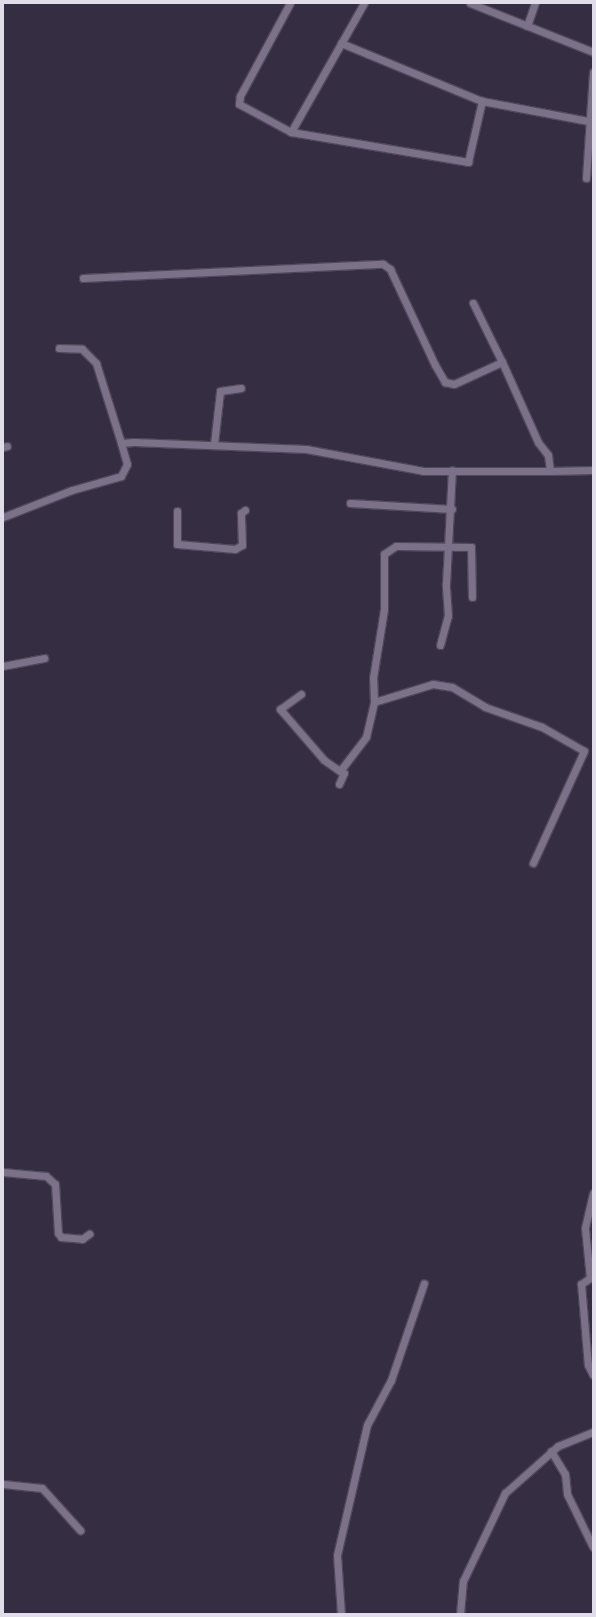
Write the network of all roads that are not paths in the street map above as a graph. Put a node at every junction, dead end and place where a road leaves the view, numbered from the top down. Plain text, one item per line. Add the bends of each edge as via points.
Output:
1 (290, 3) edge
2 (364, 3) edge
3 (470, 3) edge
4 (535, 3) edge
5 (527, 26) junction
6 (341, 44) junction
7 (593, 52) edge
8 (593, 72) edge
9 (482, 101) junction
10 (588, 121) junction
11 (291, 132) junction
12 (586, 178) dead end
13 (83, 278) dead end
14 (473, 303) dead end
15 (59, 348) dead end
16 (502, 362) junction
17 (241, 388) dead end
18 (121, 443) junction
19 (214, 444) junction
20 (452, 470) junction
21 (593, 470) edge
22 (550, 471) junction
23 (350, 503) dead end
24 (452, 509) junction
25 (245, 510) dead end
26 (177, 511) dead end
27 (3, 517) edge
28 (450, 545) junction
29 (472, 597) dead end
30 (440, 645) dead end
31 (44, 658) dead end
32 (3, 666) edge
33 (301, 694) dead end
34 (374, 702) junction
35 (340, 771) junction
36 (339, 784) dead end
37 (533, 863) dead end
38 (3, 1172) edge
39 (593, 1193) edge
40 (89, 1234) dead end
41 (424, 1284) dead end
42 (593, 1375) edge
43 (593, 1432) edge
44 (552, 1451) junction
45 (3, 1484) edge
46 (80, 1530) dead end
47 (593, 1547) edge
48 (341, 1614) edge
49 (460, 1614) edge

1 - 11 street via 240,96 239,104
2 - 6 street
3 - 5 street
4 - 5 street
5 - 7 street
6 - 9 street
6 - 11 street
8 - 10 street
9 - 10 street
9 - 11 street via 468,162
10 - 12 street
13 - 16 street via 383,264 390,269 445,382 454,384
14 - 16 street
15 - 18 street via 82,349 96,363
16 - 22 street via 538,442 548,455
17 - 19 street via 220,392
18 - 19 street
18 - 27 street via 126,464 121,476 72,490
19 - 20 street via 306,449 370,458 423,471
20 - 22 street
20 - 24 street
21 - 22 street
23 - 24 street
24 - 28 street
25 - 26 street via 241,512 242,545 235,549 177,544
28 - 29 street via 471,547
28 - 30 street via 446,584 448,616
28 - 34 street via 396,546 384,554 384,609 373,678
31 - 32 street
33 - 35 street via 280,708 324,760
34 - 35 street via 366,737
34 - 37 street via 433,684 452,687 485,707 542,727 584,751
35 - 36 street via 344,773
38 - 40 street via 46,1176 55,1184 58,1233 61,1237 82,1239
39 - 42 street via 585,1228 590,1278 580,1284 588,1365
41 - 48 street via 390,1380 367,1425 337,1555
43 - 44 street
44 - 47 street via 566,1474 567,1494
44 - 49 street via 514,1481 493,1513 463,1581
45 - 46 street via 42,1488

